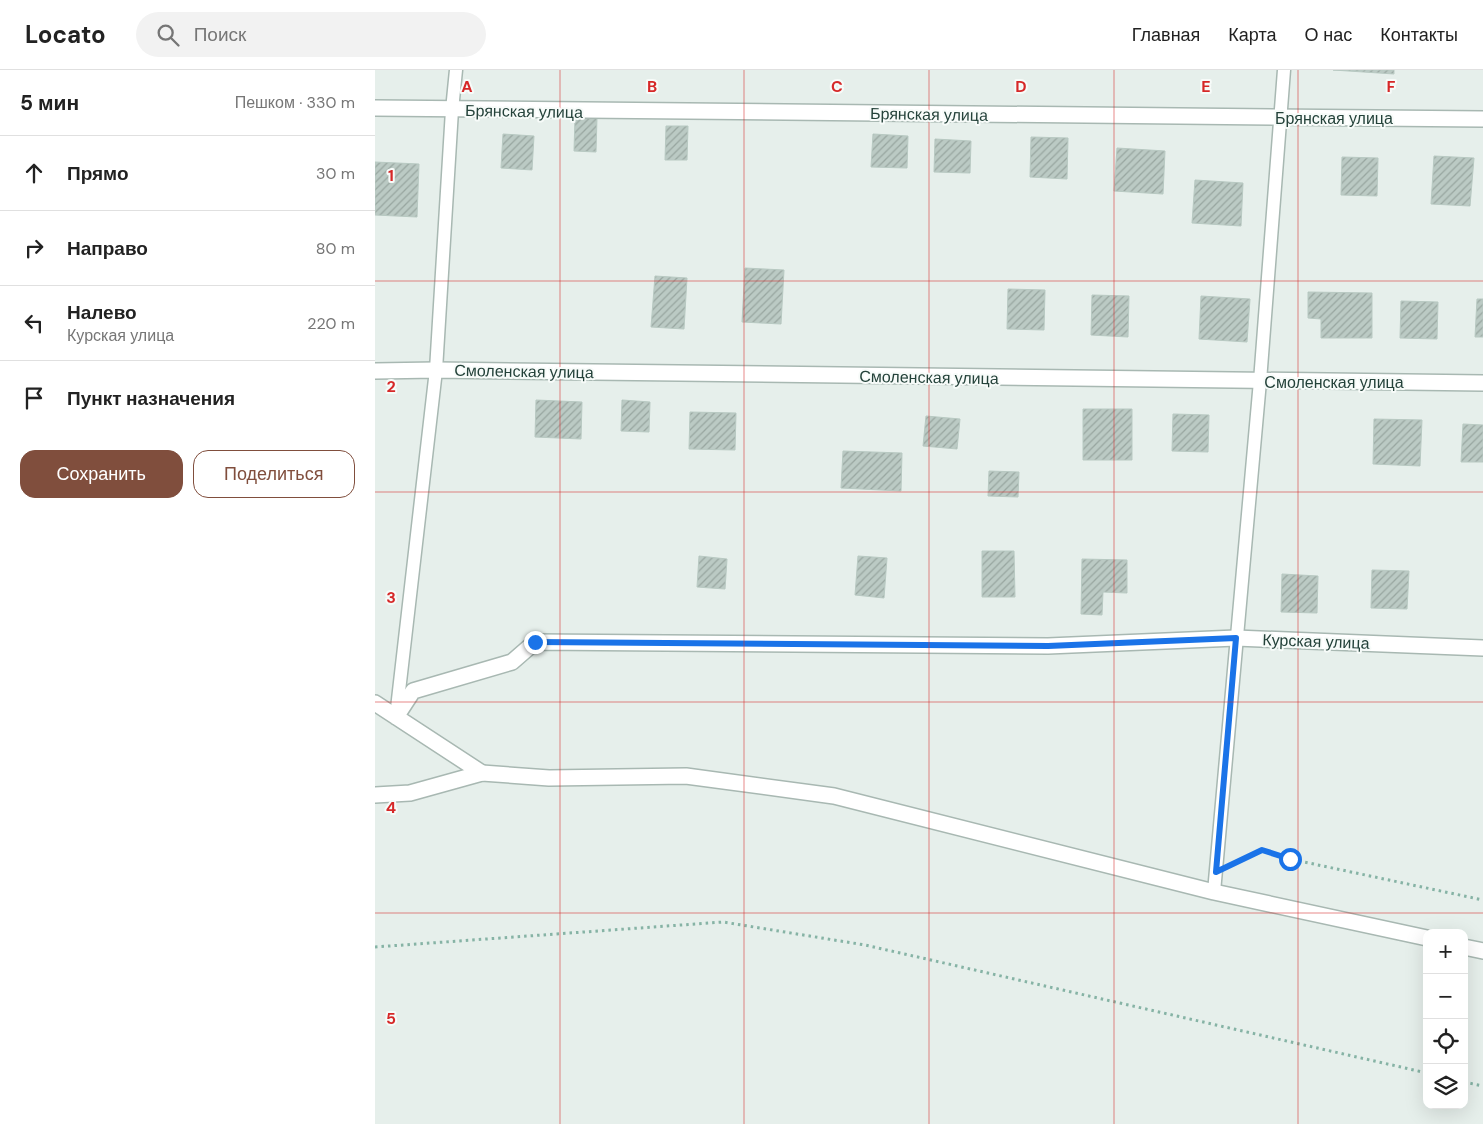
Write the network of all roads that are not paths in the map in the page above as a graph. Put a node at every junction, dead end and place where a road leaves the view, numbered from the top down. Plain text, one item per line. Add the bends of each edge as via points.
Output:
1 (456, 70) edge
2 (1285, 70) edge
3 (375, 108) edge
4 (452, 110) junction
5 (1280, 118) junction
6 (1483, 118) edge
7 (436, 370) junction
8 (375, 372) edge
9 (1260, 381) junction
10 (1483, 383) edge
11 (1236, 638) junction
12 (1483, 648) edge
13 (375, 703) edge
14 (396, 717) junction
15 (482, 773) junction
16 (375, 795) edge
17 (1214, 892) junction
18 (1423, 937) edge
19 (1468, 948) edge
20 (1483, 951) edge

1 - 4 lane
2 - 5 lane
3 - 4 street, Брянская улица
4 - 5 street, Брянская улица
4 - 7 lane
5 - 6 street, Брянская улица
5 - 9 lane
7 - 8 street, Смоленская улица
7 - 9 street, Смоленская улица
7 - 14 lane
9 - 10 street, Смоленская улица
9 - 11 lane
11 - 12 street, Курская улица
11 - 14 street, Курская улица via 1048,646 535,642 512,662 413,691
11 - 17 lane
13 - 14 street
14 - 15 street
15 - 16 street via 410,793
15 - 17 street via 549,778 686,776 834,796
17 - 18 street
19 - 20 street

